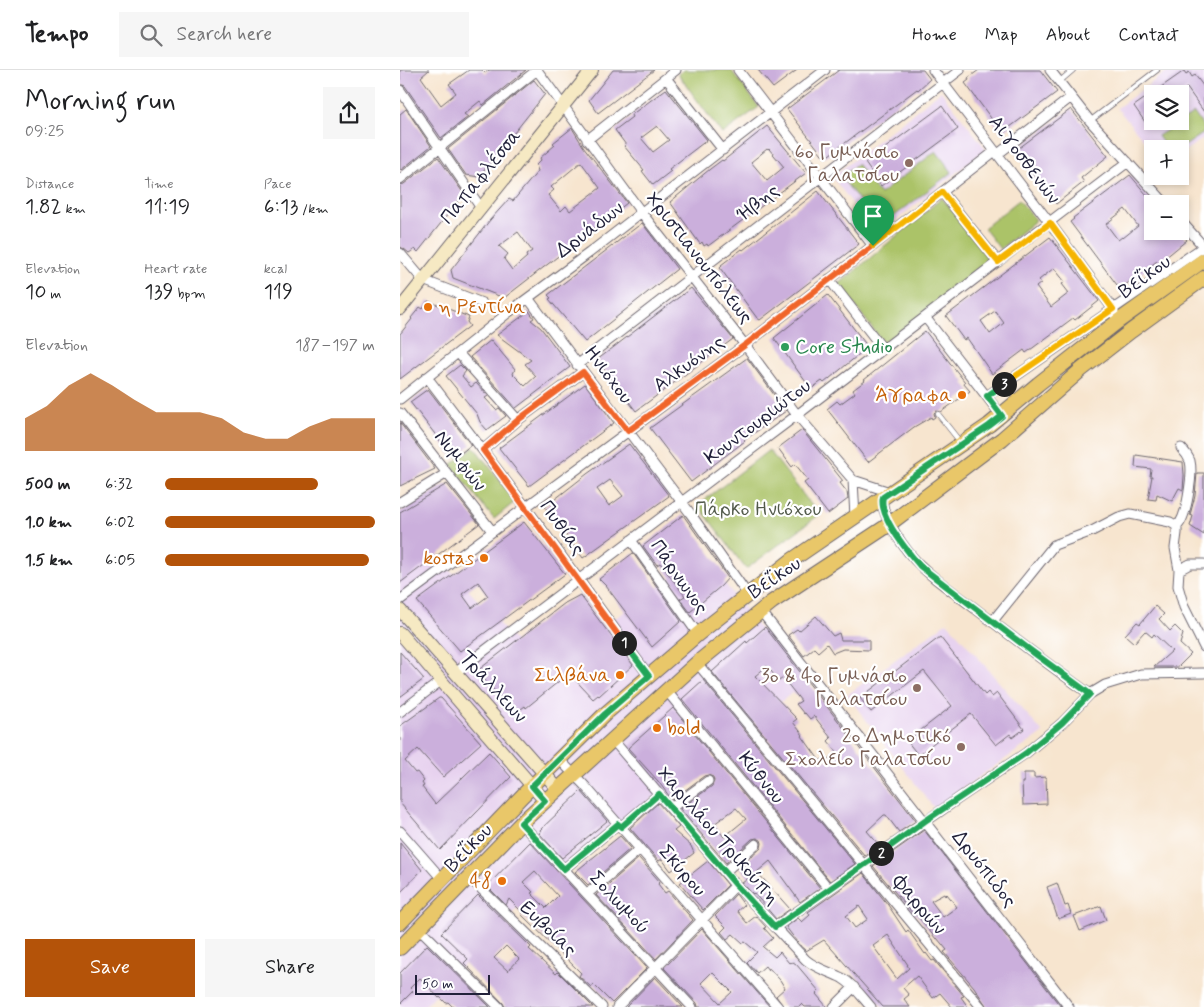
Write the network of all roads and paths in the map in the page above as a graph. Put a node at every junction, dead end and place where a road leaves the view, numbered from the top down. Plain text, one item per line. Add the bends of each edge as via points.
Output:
1 (537, 70) edge
2 (592, 70) edge
3 (676, 70) edge
4 (738, 70) edge
5 (825, 70) edge
6 (933, 70) edge
7 (960, 70) edge
8 (1050, 70) edge
9 (1073, 70) edge
10 (1157, 70) edge
11 (666, 78) junction
12 (1059, 82) junction
13 (943, 83) junction
14 (400, 90) edge
15 (1070, 98) junction
16 (403, 101) edge
17 (563, 105) junction
18 (771, 113) junction
19 (1090, 121) junction
20 (587, 140) junction
21 (438, 147) junction
22 (723, 150) junction
23 (997, 153) junction
24 (1128, 162) junction
25 (820, 177) junction
26 (400, 178) edge
27 (942, 192) junction
28 (1158, 195) edge
29 (481, 208) junction
30 (641, 212) junction
31 (1050, 223) junction
32 (1189, 230) edge
33 (873, 246) junction
34 (1204, 247) edge
35 (400, 253) edge
36 (1204, 260) edge
37 (998, 262) junction
38 (691, 278) junction
39 (1204, 278) edge
40 (829, 279) junction
41 (423, 280) junction
42 (528, 298) junction
43 (482, 303) dead end
44 (400, 308) edge
45 (1115, 316) junction
46 (925, 317) junction
47 (745, 345) junction
48 (883, 349) junction
49 (458, 353) junction
50 (577, 365) junction
51 (583, 372) junction
52 (427, 376) junction
53 (987, 396) junction
54 (400, 399) edge
55 (400, 413) edge
56 (938, 414) dead end
57 (797, 416) junction
58 (1002, 416) junction
59 (518, 420) junction
60 (628, 431) junction
61 (962, 444) junction
62 (1181, 448) dead end
63 (483, 450) junction
64 (448, 473) junction
65 (853, 480) junction
66 (886, 494) junction
67 (400, 502) edge
68 (681, 502) junction
69 (525, 506) junction
70 (855, 517) junction
71 (891, 523) junction
72 (1177, 526) junction
73 (492, 531) junction
74 (631, 540) junction
75 (1204, 564) edge
76 (1179, 570) junction
77 (578, 580) junction
78 (748, 594) junction
79 (400, 600) edge
80 (400, 610) edge
81 (761, 611) junction
82 (992, 622) junction
83 (400, 633) edge
84 (698, 634) junction
85 (1204, 647) edge
86 (697, 663) junction
87 (455, 673) junction
88 (1204, 673) edge
89 (649, 676) junction
90 (442, 680) junction
91 (666, 690) junction
92 (1090, 694) junction
93 (400, 712) edge
94 (612, 739) junction
95 (559, 759) junction
96 (544, 774) junction
97 (573, 774) junction
98 (708, 781) dead end
99 (532, 786) junction
100 (558, 789) junction
101 (659, 794) junction
102 (545, 801) junction
103 (671, 808) junction
104 (925, 821) junction
105 (521, 823) junction
106 (619, 826) junction
107 (400, 831) edge
108 (756, 844) dead end
109 (640, 849) junction
110 (864, 866) junction
111 (564, 869) junction
112 (725, 872) junction
113 (469, 877) junction
114 (442, 879) junction
115 (736, 885) junction
116 (829, 889) junction
117 (587, 894) junction
118 (401, 919) edge
119 (702, 920) junction
120 (775, 927) junction
121 (419, 928) junction
122 (400, 948) edge
123 (656, 967) junction
124 (854, 987) junction
125 (499, 1007) edge
126 (602, 1007) edge
127 (617, 1007) edge
128 (692, 1007) edge
129 (778, 1007) edge
130 (834, 1007) edge
131 (871, 1007) edge
132 (981, 1007) edge
133 (1069, 1007) edge

1 - 17 street, Χριστιανουπόλεως
1 - 21 street
2 - 17 street, Παπαφλέσσα
3 - 11 street
4 - 18 street
5 - 18 street, Δρυάδων
6 - 13 street, Αιγοσθενών
7 - 13 street, Ήβης
8 - 12 street
9 - 12 lane
10 - 19 lane
11 - 20 street
11 - 22 street
12 - 15 street
13 - 23 street, Αιγοσθενών
13 - 25 street, Ήβης
14 - 16 street
15 - 19 street
15 - 23 street, Αλκυόνης
16 - 21 street
17 - 20 street, Χριστιανουπόλεως
17 - 29 street, Παπαφλέσσα
18 - 22 street, Δρυάδων
18 - 25 street
19 - 24 street
20 - 30 street, Χριστιανουπόλεως
21 - 26 street
21 - 29 street
22 - 30 street, Δρυάδων
23 - 27 street, Αλκυόνης
23 - 31 street, Αιγοσθενών
24 - 28 street
24 - 31 street, Κουντουριώτου
25 - 33 street
25 - 38 street, Ήβης
27 - 33 street, Αλκυόνης
27 - 37 street
29 - 41 street, Παπαφλέσσα
30 - 38 street, Χριστιανουπόλεως
30 - 42 street, Δρυάδων
31 - 37 street, Κουντουριώτου
31 - 45 street, Αιγοσθενών
32 - 34 street
33 - 40 street, Αλκυόνης
34 - 45 street
35 - 41 street
36 - 45 main road, Βεΐκου
37 - 46 street, Κουντουριώτου
38 - 47 street, Χριστιανουπόλεως
38 - 50 street, Ήβης
39 - 71 main road, Βεΐκου via 1095,359 1002,439
40 - 47 street, Αλκυόνης
40 - 48 street
41 - 43 street
41 - 44 street, Παπαφλέσσα
42 - 49 street, Δρυάδων
42 - 50 street, Ηνιόχου
45 - 53 street
45 - 58 main road, Βεΐκου
46 - 48 street, Κουντουριώτου
46 - 53 street
47 - 57 street, Χριστιανουπόλεως
47 - 60 street, Αλκυόνης
48 - 57 street, Κουντουριώτου
49 - 52 street, Δρυάδων
49 - 59 street
50 - 51 street, Ηνιόχου
51 - 59 street
51 - 60 street, Ηνιόχου
52 - 54 street, Δρυάδων
52 - 63 street, Πυθίας
53 - 58 street
55 - 64 street, Νυμφών
56 - 61 lane
57 - 65 street, Χριστιανουπόλεως
57 - 68 street, Κουντουριώτου
58 - 61 main road, Βεΐκου
59 - 63 street
60 - 68 street, Ηνιόχου
60 - 69 street, Αλκυόνης
61 - 66 main road, Βεΐκου
62 - 72 street via 1191,467 1186,507
63 - 69 street, Πυθίας
64 - 67 street
64 - 73 street, Νυμφών
65 - 66 street
65 - 70 street
66 - 70 main road, Βεΐκου
66 - 71 street via 883,505
68 - 74 street, Κουντουριώτου
68 - 78 street, Ηνιόχου
69 - 73 street, Αλκυόνης
69 - 77 street, Πυθίας
70 - 78 main road, Βεΐκου
71 - 81 main road, Βεΐκου
71 - 82 street via 905,549 920,566
72 - 76 street via 1174,548
72 - 82 street via 1130,514 1054,545
73 - 79 street, Αλκυόνης
74 - 77 street, Κουντουριώτου
74 - 84 street, Πάρνωνος
75 - 76 street via 1190,564
76 - 85 street via 1178,586 1184,607
77 - 87 street, Κουντουριώτου
77 - 89 street, Πυθίας
78 - 84 main road, Βεΐκου
80 - 87 street, Τράλλεων
81 - 86 main road, Βεΐκου
81 - 104 street, Δρυόπιδος
82 - 92 street
83 - 90 street, Τράλλεων
84 - 89 main road, Βεΐκου
86 - 91 main road, Βεΐκου
86 - 110 street, Φαρρών
87 - 96 street, Τράλλεων
88 - 92 street via 1141,674 1105,685
89 - 95 main road, Βεΐκου
90 - 93 street
90 - 99 street, Τράλλεων
91 - 94 main road, Βεΐκου
91 - 116 street, Κύθνου
92 - 104 street via 1026,753
94 - 97 main road, Βεΐκου
94 - 101 street, Χαριλάου Τρικούπη
95 - 96 main road, Βεΐκου
95 - 97 street, Σκύρου
96 - 99 main road, Βεΐκου
96 - 100 street, Τράλλεων
97 - 100 main road, Βεΐκου
97 - 106 street, Σκύρου
98 - 103 street
99 - 102 street, Τράλλεων
99 - 114 main road, Βεΐκου
100 - 102 main road, Βεΐκου
101 - 103 street, Χαριλάου Τρικούπη
101 - 106 street
102 - 105 main road, Βεΐκου
103 - 112 street, Χαριλάου Τρικούπη
104 - 110 street
104 - 133 street, Δρυόπιδος
105 - 111 street, Σολωμού
105 - 113 main road, Βεΐκου
106 - 109 street, Σκύρου
106 - 111 street
107 - 114 street
108 - 112 street
109 - 117 street
109 - 119 street, Σκύρου
110 - 116 street
110 - 132 street, Φαρρών
111 - 117 street, Σολωμού
112 - 115 street, Χαριλάου Τρικούπη
113 - 121 main road, Βεΐκου
113 - 126 street, Ευβοίας
114 - 118 main road, Βεΐκου
115 - 119 street
115 - 120 street, Χαριλάου Τρικούπη
116 - 120 street
117 - 123 street, Σολωμού
119 - 123 street
119 - 129 street, Σκύρου
120 - 124 street, Χαριλάου Τρικούπη via 816,968
121 - 122 main road, Βεΐκου
121 - 125 street
123 - 127 street
123 - 128 street, Σολωμού
124 - 130 street
124 - 131 street, Χαριλάου Τρικούπη

